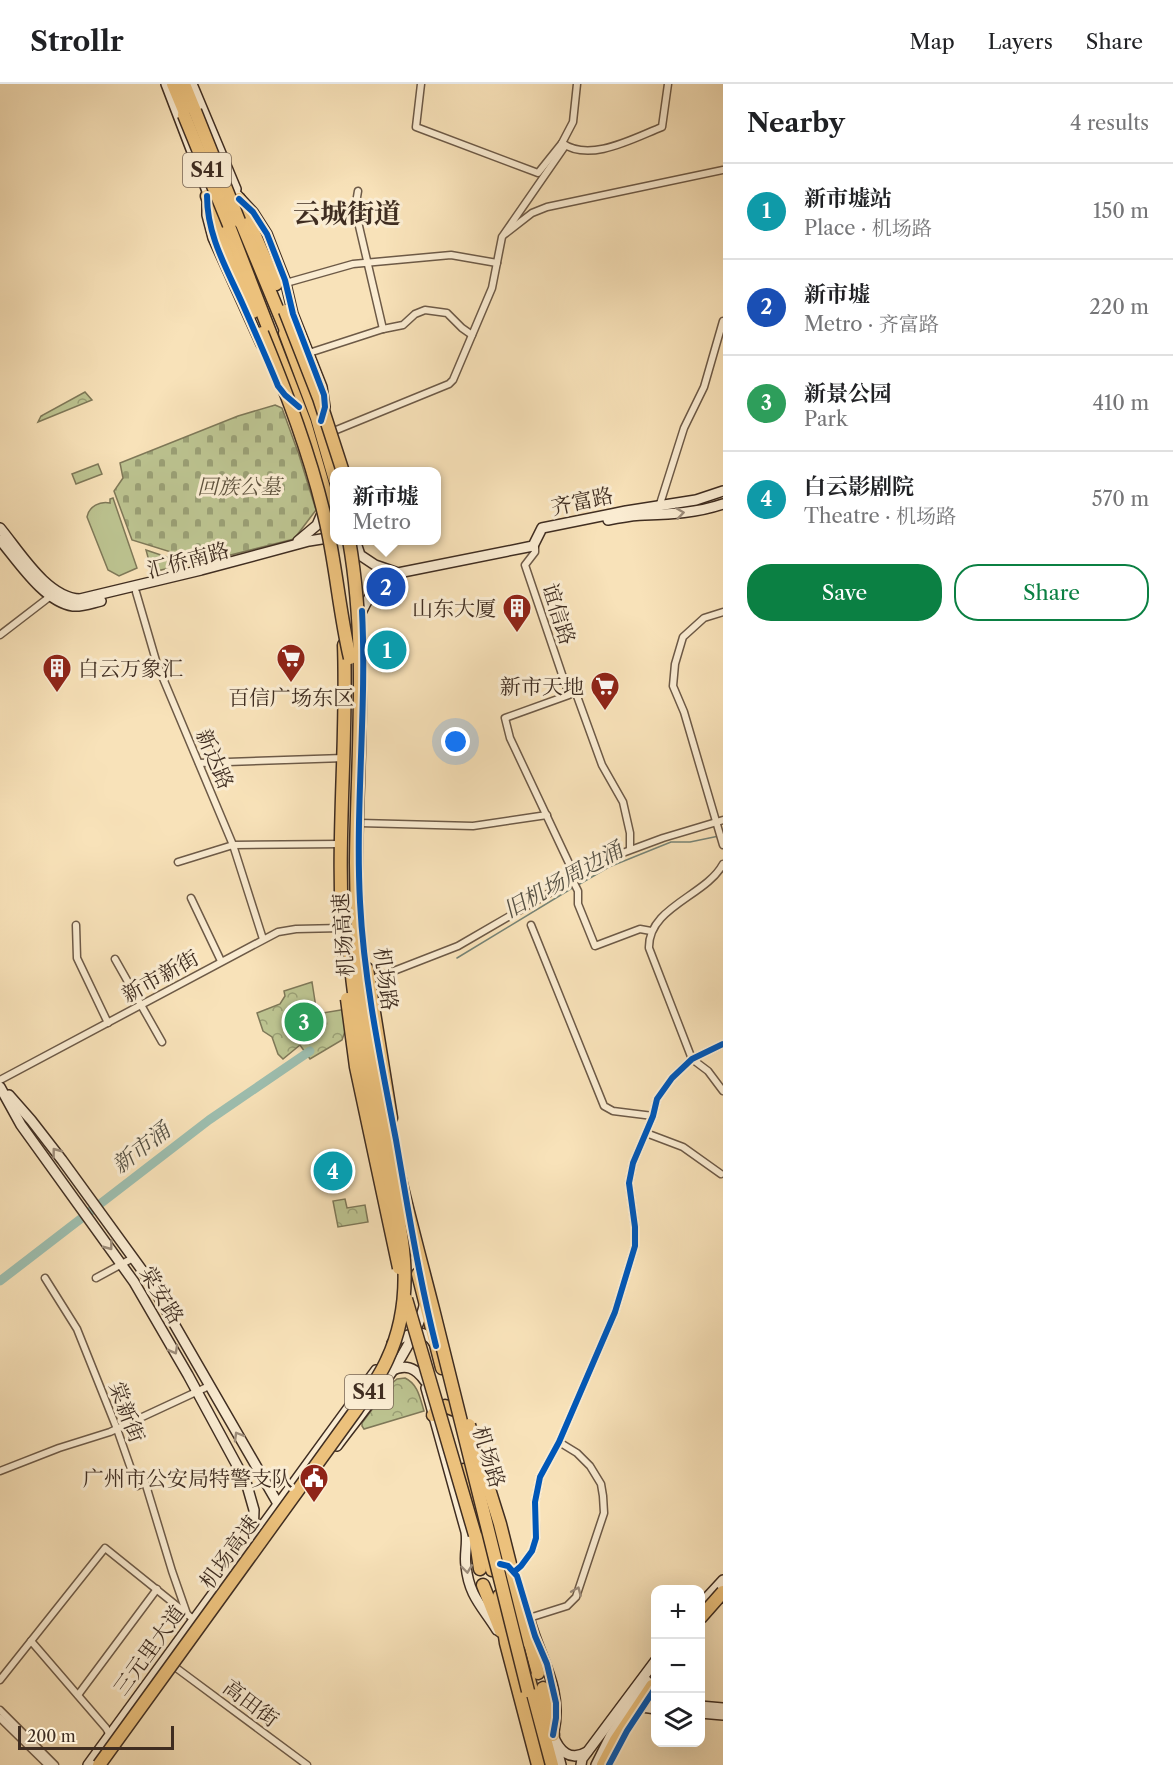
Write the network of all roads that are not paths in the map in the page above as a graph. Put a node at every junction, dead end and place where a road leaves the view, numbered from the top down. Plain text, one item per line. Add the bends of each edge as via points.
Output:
1 (166, 84) edge
2 (172, 84) edge
3 (183, 84) edge
4 (192, 84) edge
5 (421, 84) edge
6 (577, 84) edge
7 (668, 84) edge
8 (185, 102) junction
9 (563, 145) junction
10 (723, 170) edge
11 (216, 179) junction
12 (358, 191) dead end
13 (207, 196) junction
14 (239, 199) junction
15 (244, 227) junction
16 (229, 229) junction
17 (502, 237) junction
18 (367, 263) junction
19 (497, 263) junction
20 (286, 283) junction
21 (723, 321) edge
22 (383, 329) junction
23 (472, 334) junction
24 (309, 353) junction
25 (299, 407) junction
26 (321, 421) junction
27 (326, 434) junction
28 (331, 467) edge
29 (336, 467) edge
30 (342, 467) edge
31 (719, 493) edge
32 (327, 501) junction
33 (330, 504) edge
34 (658, 505) junction
35 (721, 505) edge
36 (330, 514) edge
37 (661, 516) junction
38 (0, 528) edge
39 (0, 540) edge
40 (330, 540) edge
41 (330, 540) edge
42 (330, 541) edge
43 (292, 545) junction
44 (331, 545) edge
45 (337, 545) edge
46 (337, 545) edge
47 (354, 545) edge
48 (354, 545) edge
49 (356, 545) edge
50 (534, 547) junction
51 (149, 586) junction
52 (136, 592) junction
53 (53, 594) junction
54 (362, 611) junction
55 (723, 612) edge
56 (0, 635) edge
57 (350, 658) junction
58 (573, 685) dead end
59 (344, 758) junction
60 (199, 763) junction
61 (547, 815) junction
62 (360, 823) junction
63 (720, 823) edge
64 (722, 843) edge
65 (342, 844) junction
66 (233, 845) junction
67 (630, 849) junction
68 (178, 862) dead end
69 (723, 864) edge
70 (573, 879) junction
71 (191, 898) dead end
72 (76, 925) dead end
73 (531, 925) dead end
74 (342, 928) junction
75 (651, 931) junction
76 (263, 939) junction
77 (349, 944) junction
78 (115, 959) dead end
79 (221, 961) junction
80 (368, 981) junction
81 (142, 1005) junction
82 (108, 1023) junction
83 (357, 1033) junction
84 (162, 1042) dead end
85 (723, 1044) edge
86 (692, 1059) junction
87 (0, 1080) edge
88 (0, 1086) edge
89 (723, 1091) edge
90 (653, 1116) junction
91 (646, 1133) junction
92 (721, 1174) dead end
93 (133, 1258) junction
94 (123, 1264) junction
95 (45, 1278) dead end
96 (96, 1278) dead end
97 (420, 1282) junction
98 (404, 1285) junction
99 (425, 1302) junction
100 (436, 1321) junction
101 (414, 1333) junction
102 (393, 1344) junction
103 (436, 1346) junction
104 (441, 1365) junction
105 (391, 1371) junction
106 (424, 1375) junction
107 (209, 1386) junction
108 (197, 1392) junction
109 (455, 1410) junction
110 (433, 1415) junction
111 (117, 1429) junction
112 (559, 1442) junction
113 (0, 1471) edge
114 (279, 1505) junction
115 (286, 1516) junction
116 (253, 1539) junction
117 (500, 1564) junction
118 (480, 1569) dead end
119 (514, 1572) junction
120 (723, 1580) edge
121 (483, 1586) dead end
122 (157, 1589) junction
123 (723, 1592) edge
124 (708, 1596) junction
125 (705, 1599) edge
126 (721, 1603) edge
127 (705, 1612) edge
128 (190, 1617) junction
129 (529, 1618) junction
130 (705, 1620) edge
131 (31, 1641) junction
132 (506, 1643) junction
133 (175, 1667) junction
134 (651, 1667) edge
135 (538, 1673) dead end
136 (651, 1677) edge
137 (0, 1680) edge
138 (543, 1688) dead end
139 (651, 1690) edge
140 (78, 1695) junction
141 (648, 1703) edge
142 (705, 1706) edge
143 (723, 1708) edge
144 (0, 1710) edge
145 (705, 1713) edge
146 (723, 1715) edge
147 (0, 1718) edge
148 (110, 1735) junction
149 (553, 1735) junction
150 (589, 1750) junction
151 (549, 1763) edge
152 (48, 1765) edge
153 (55, 1765) edge
154 (88, 1765) edge
155 (99, 1765) edge
156 (104, 1765) edge
157 (307, 1765) edge
158 (538, 1765) edge
159 (561, 1765) edge
160 (581, 1765) edge
161 (596, 1765) edge
162 (603, 1765) edge
163 (609, 1765) edge

1 - 13 main road
2 - 8 highway
2 - 33 highway, S41, bridge via 293,384
3 - 8 highway
3 - 28 highway, S41, bridge via 298,365
4 - 14 main road
5 - 9 street via 416,127 538,173
6 - 9 street via 573,123
7 - 9 street via 662,127 614,147 588,151
8 - 11 highway
9 - 17 street
10 - 17 street via 547,207 532,213
11 - 14 main road
11 - 15 highway
11 - 16 highway
12 - 18 street via 355,209
13 - 16 main road
13 - 25 main road via 210,227 229,277 278,386
13 - 42 highway, bridge via 290,403
14 - 15 main road
14 - 20 main road via 261,224
14 - 30 highway, bridge via 270,267
15 - 26 highway
16 - 25 highway
17 - 19 street
18 - 19 street via 452,255
18 - 20 street
18 - 22 street
19 - 23 street via 492,288
20 - 24 main road via 293,314
21 - 34 street via 704,387 684,428
22 - 23 street via 403,326 425,310 447,313
22 - 24 street
23 - 27 street via 450,384
24 - 26 main road via 324,395
25 - 32 highway
26 - 27 highway
27 - 29 highway
31 - 34 main road, 齐富路
31 - 35 main road
32 - 36 highway
32 - 43 main road via 317,525
34 - 37 street
34 - 50 main road, 齐富路 via 542,528
37 -> 35 main road, 齐富路
37 - 50 main road, 齐富路 via 643,515 544,532
38 - 53 main road
39 - 53 main road
40 - 43 main road, 汇侨南路
41 - 51 main road, 汇侨南路
43 - 51 main road, 汇侨南路
44 - 57 highway, bridge
45 - 57 highway, 机场高速 / S41, bridge via 345,584
46 - 59 highway, 机场路 via 344,621 337,650 339,693 345,716
47 - 54 highway, 机场路
48 - 100 highway, 机场高速, bridge via 361,704 356,867 364,993 380,1089
49 - 50 main road, 齐富路 via 375,565 398,573
50 - 54 main road, 齐富路 via 399,575 373,590
50 - 61 street, 谊信路 via 535,552 525,565 569,695 505,718 510,738
51 - 52 main road, 汇侨南路
51 - 53 main road, 汇侨南路 via 80,599
52 - 53 main road, 汇侨南路 via 75,606 58,602
52 - 60 street, 新达路 via 157,664
53 - 56 street
54 - 62 highway, 机场路
55 - 63 street via 704,618 683,637 673,686
57 - 77 highway, 机场高速 / S41 via 346,862
58 - 67 street via 602,765 623,802
59 - 60 street
59 - 65 highway, 机场路
60 - 66 street, 新达路
61 - 62 street via 473,826
61 - 70 street
62 - 80 highway, 机场路 via 360,900
63 - 64 street
63 - 67 street
65 - 66 street
65 - 74 highway, 机场路
66 - 68 street
66 - 76 street, 新达路
67 - 70 street via 591,865
69 - 75 street via 707,883 680,902
70 - 75 street via 595,946 640,929
70 - 80 street via 458,946
71 - 79 street
72 - 82 street via 77,957
73 - 90 street via 604,1106 612,1111
74 - 76 street, 新市新街 via 286,930
74 - 83 highway, 机场路
75 - 86 street via 649,948
76 - 79 street, 新市新街
77 - 118 highway, bridge via 348,1013 369,1133 411,1320 475,1535
77 - 155 highway, 机场高速 / S41, bridge via 364,1066 404,1244 406,1277 398,1333 381,1371 356,1410
78 - 81 street
79 - 81 street, 新市新街
80 - 97 highway, 机场路
81 - 82 street, 新市新街
81 - 84 street
82 - 87 street, 新市新街
83 - 98 main road, 机场路 via 367,1104
83 - 132 highway, bridge via 374,1086 417,1313 500,1600
85 - 86 street
86 - 89 street via 708,1071
86 - 90 street via 662,1090
93 -> 88 main road, 棠安路 via 32,1120
88 -> 94 main road, 棠安路 via 21,1125
90 - 91 street
91 - 92 street via 683,1147
91 - 112 street via 629,1183 635,1246 615,1312
93 - 94 street
93 - 107 main road, 棠安路
94 - 96 street
94 -> 108 main road, 棠安路
95 - 111 street, 棠新街 via 77,1329
97 - 98 highway via 419,1292 414,1295
97 - 99 highway, 机场路
98 - 101 main road
98 - 102 main road, 三元里大道 via 402,1323
99 - 101 main road, 三元里大道
99 - 103 highway, 机场路
100 - 135 highway, bridge via 494,1504
100 - 151 highway, 机场高速, bridge
101 - 102 main road
101 - 103 main road via 429,1336
101 - 105 main road, 三元里大道
101 - 106 main road
102 - 114 main road, 三元里大道
103 - 104 highway, 机场路
104 - 106 highway via 430,1361 425,1364
104 - 109 highway, 机场路
105 - 106 main road via 409,1367
105 - 115 main road, 三元里大道
106 - 110 main road
107 - 108 street
114 -> 107 main road, 棠安路
108 - 111 street
108 - 116 main road, 棠安路 via 246,1482 255,1518
109 - 110 highway via 440,1407
109 - 117 highway, 机场路
110 -> 132 main road via 466,1532 466,1568 472,1594
111 - 113 street
111 - 128 street, 棠新街 via 136,1486 145,1482
112 - 119 street via 536,1490 536,1538 532,1551
129 -> 112 street via 558,1610 576,1598 604,1513 596,1476 577,1453
114 - 115 main road, 棠安路
114 - 116 main road, 三元里大道
115 - 133 main road, 三元里大道
116 - 128 main road, 三元里大道
117 - 119 main road
117 - 151 highway, 机场路
119 - 129 main road
120 - 124 main road
121 - 132 highway
122 - 128 street
122 - 131 street via 105,1548
122 - 140 street
123 - 127 highway, bridge
124 - 125 main road
124 - 126 main road via 710,1603
126 - 130 main road
128 - 148 main road, 三元里大道
129 - 149 main road via 554,1691
131 - 137 street
131 - 140 street
132 - 158 highway
133 - 156 main road, 三元里大道
133 - 157 street, 高田街
134 - 150 main road
136 - 161 main road via 611,1735
138 - 149 highway
139 - 162 highway
140 - 148 street
141 - 163 main road
142 - 143 main road
144 - 153 street
145 - 146 main road
147 - 152 street
148 - 154 main road, 三元里大道
149 - 150 main road via 567,1755 578,1756
149 - 151 main road
149 - 159 main road
150 - 160 main road

